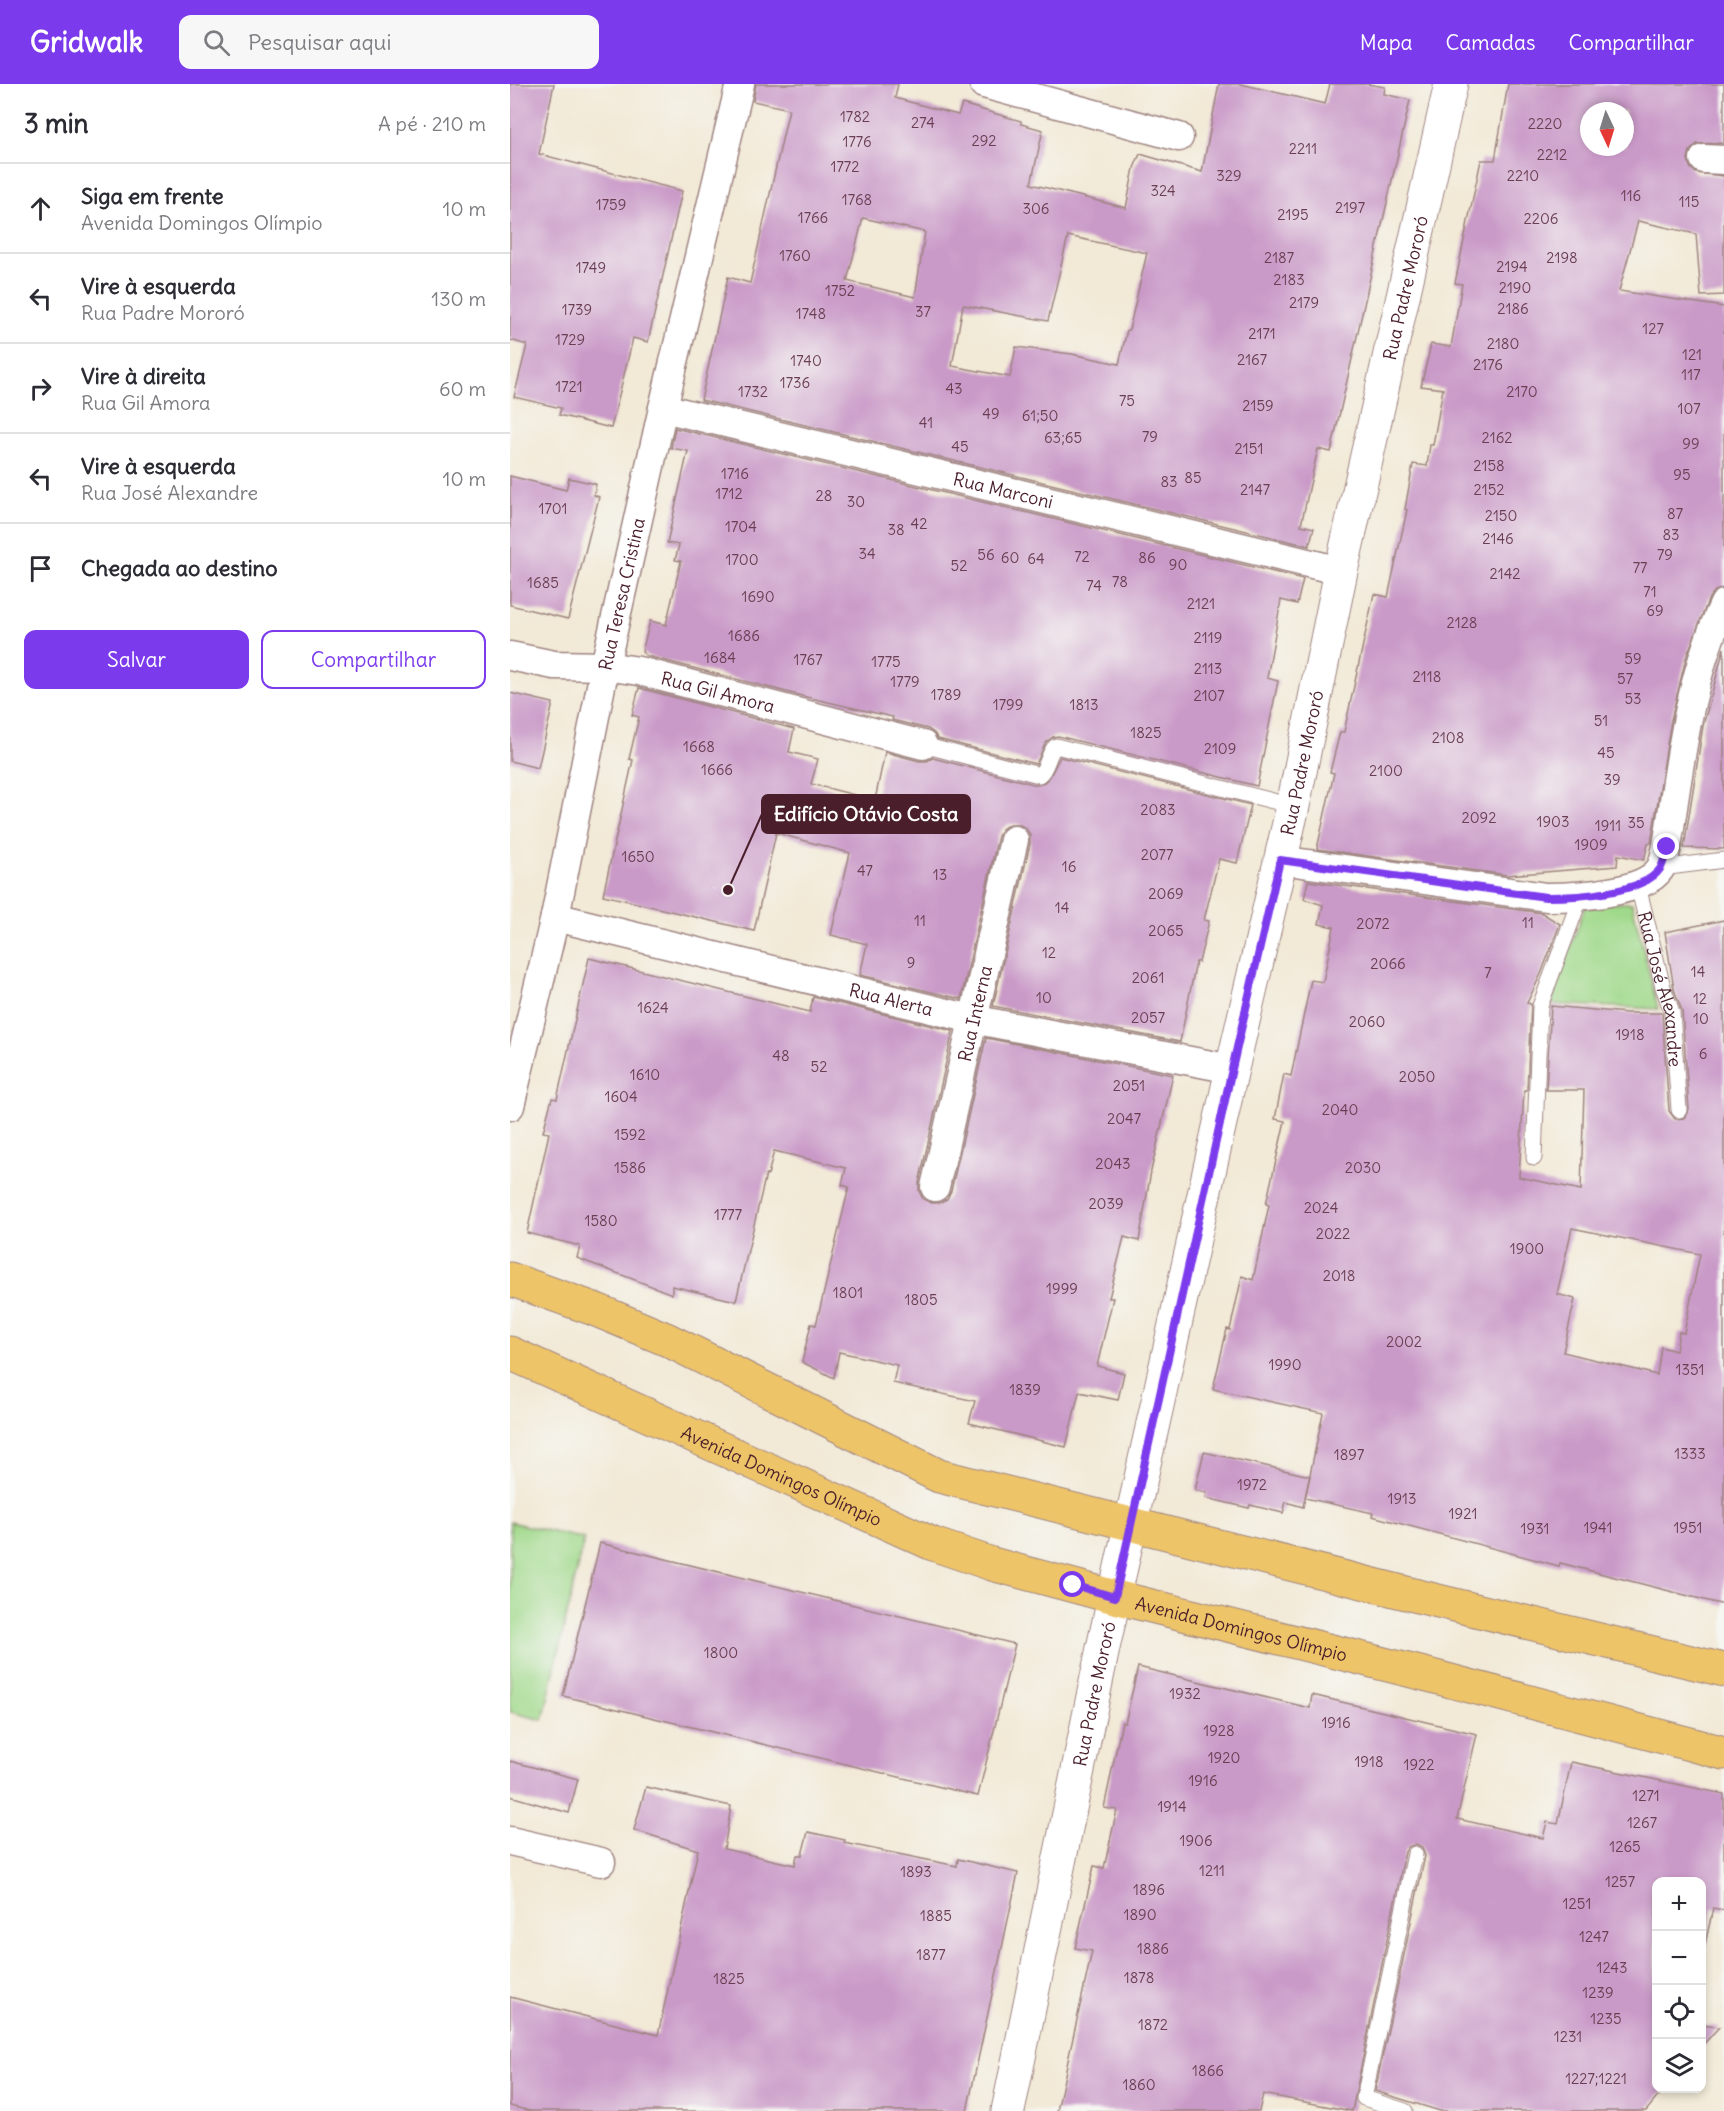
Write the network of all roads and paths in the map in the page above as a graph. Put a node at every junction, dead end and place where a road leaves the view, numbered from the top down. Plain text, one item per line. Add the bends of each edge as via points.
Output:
1 (741, 84) edge
2 (984, 84) edge
3 (1451, 84) edge
4 (1179, 137) dead end
5 (663, 408) junction
6 (1341, 571) junction
7 (1724, 604) edge
8 (510, 656) edge
9 (605, 666) junction
10 (923, 745) joint
11 (1293, 806) junction
12 (1014, 840) dead end
13 (1280, 860) junction
14 (1724, 860) edge
15 (1661, 868) junction
16 (1638, 886) junction
17 (1581, 896) junction
18 (555, 917) junction
19 (972, 1019) junction
20 (1232, 1069) junction
21 (510, 1106) edge
22 (1679, 1110) dead end
23 (1534, 1158) dead end
24 (935, 1187) dead end
25 (510, 1278) edge
26 (510, 1353) edge
27 (1131, 1524) junction
28 (1115, 1597) junction
29 (1724, 1670) edge
30 (1724, 1753) edge
31 (510, 1840) edge
32 (1415, 1854) dead end
33 (601, 1862) dead end
34 (1008, 2111) edge
35 (1405, 2111) edge

1 - 5 street, Rua Teresa Cristina
2 - 4 street
3 - 6 street, Rua Padre Mororó
5 - 6 street, Rua Marconi
5 - 9 street, Rua Teresa Cristina
6 - 11 street, Rua Padre Mororó
7 - 15 street via 1690,703
8 - 9 street, Rua Gil Amora via 554,666
9 - 10 street, Rua Gil Amora via 639,671
9 - 18 street, Rua Teresa Cristina
10 - 11 lane via 1039,775 1056,746
11 - 13 street, Rua Padre Mororó
12 - 19 street, Rua Interna
13 - 17 street via 1546,897
13 - 20 street, Rua Padre Mororó
14 - 15 lane
15 - 16 street, Rua José Alexandre
16 - 17 street
16 - 22 lane, Rua José Alexandre via 1672,1012
17 - 23 lane via 1540,1006
18 - 19 street, Rua Alerta
18 - 21 street, Rua Teresa Cristina
19 - 20 street, Rua Alerta
19 - 24 street, Rua Interna
20 - 27 street, Rua Padre Mororó
25 - 27 main road via 668,1340 939,1476
26 - 28 main road, Avenida Domingos Olímpio via 933,1544
27 - 28 street, Rua Padre Mororó
27 - 29 main road
28 - 30 main road, Avenida Domingos Olímpio
28 - 34 street, Rua Padre Mororó
31 - 33 street
32 - 35 lane via 1364,2098

